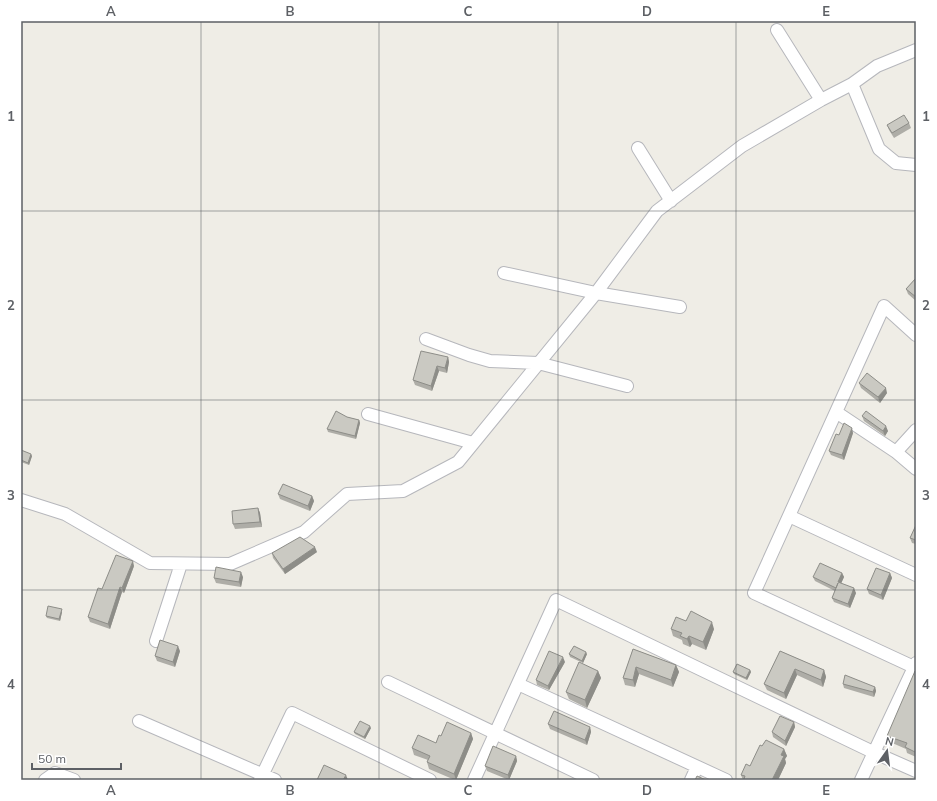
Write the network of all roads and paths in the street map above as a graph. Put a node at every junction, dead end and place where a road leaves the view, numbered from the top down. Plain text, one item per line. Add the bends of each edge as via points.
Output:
1 (777, 30) dead end
2 (916, 50) edge
3 (852, 84) junction
4 (821, 100) junction
5 (638, 148) dead end
6 (916, 165) edge
7 (671, 201) junction
8 (504, 273) dead end
9 (596, 293) junction
10 (680, 308) dead end
11 (916, 334) edge
12 (426, 339) dead end
13 (538, 363) junction
14 (627, 386) dead end
15 (836, 412) junction
16 (368, 414) dead end
17 (916, 430) edge
18 (473, 443) junction
19 (896, 452) junction
20 (916, 469) edge
21 (21, 500) edge
22 (788, 516) junction
23 (181, 564) junction
24 (916, 575) edge
25 (156, 641) dead end
26 (915, 666) edge
27 (388, 682) dead end
28 (518, 684) junction
29 (139, 721) dead end
30 (495, 733) junction
31 (874, 753) junction
32 (697, 767) junction
33 (916, 771) edge
34 (261, 777) edge
35 (45, 780) edge
36 (74, 780) edge
37 (275, 780) edge
38 (430, 780) edge
39 (474, 780) edge
40 (593, 780) edge
41 (691, 780) edge
42 (726, 780) edge
43 (861, 780) edge

1 - 4 street
2 - 3 street via 877,66
3 - 4 street
3 - 6 street via 879,149 896,163
4 - 7 street via 742,146
5 - 7 street
7 - 9 street via 657,212
8 - 9 street
9 - 10 street
9 - 13 street
11 - 15 street via 884,306
12 - 13 street via 490,361
13 - 14 street
13 - 18 street
15 - 19 street
15 - 22 street
16 - 18 street
17 - 19 street
18 - 23 street via 458,462 403,491 348,494 304,532 230,564
19 - 20 street
21 - 23 street via 65,514 150,564
22 - 24 street
22 - 26 street via 754,593
23 - 25 street
26 - 31 street
27 - 30 street
28 - 30 street
28 - 31 street via 556,600
28 - 32 street
29 - 34 street
30 - 39 street
30 - 40 street
31 - 33 street
31 - 43 street
32 - 41 street
32 - 42 street
34 - 37 street
34 - 38 street via 292,713
35 - 36 street via 55,773

